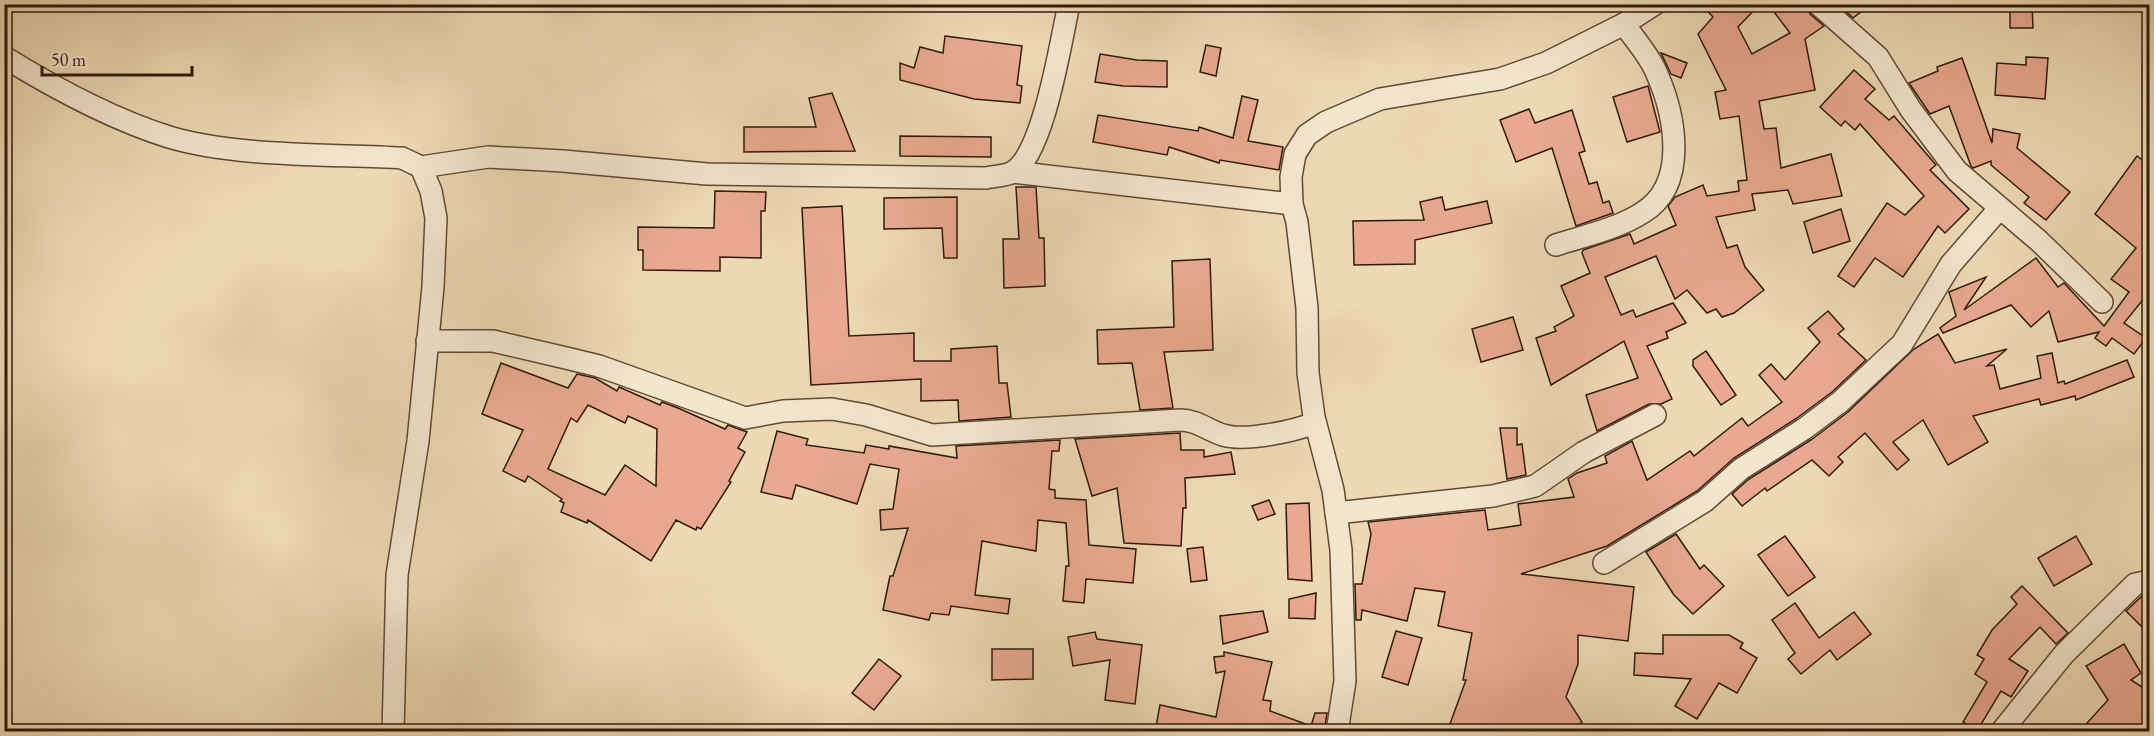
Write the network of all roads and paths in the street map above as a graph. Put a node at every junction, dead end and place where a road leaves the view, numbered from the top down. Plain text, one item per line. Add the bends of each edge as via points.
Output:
1 (1069, 4) edge
2 (1655, 4) edge
3 (1818, 4) edge
4 (1624, 24) junction
5 (4, 57) edge
6 (421, 167) junction
7 (1013, 172) junction
8 (1292, 204) junction
9 (1999, 209) junction
10 (1556, 245) dead end
11 (2102, 302) dead end
12 (427, 341) junction
13 (1655, 415) dead end
14 (1315, 423) junction
15 (1336, 513) junction
16 (1604, 563) dead end
17 (2150, 581) edge
18 (393, 732) edge
19 (1337, 732) edge
20 (2001, 732) edge

1 - 7 street via 1037,135
2 - 4 street
3 - 9 street via 1878,57 1911,110 1957,171
4 - 8 street via 1546,63 1500,79 1380,99 1326,122 1307,135 1295,154
4 - 10 street via 1657,73 1671,116 1675,153 1665,188 1642,213
5 - 6 street via 54,87 170,137 237,149 402,158
6 - 7 street via 489,157 707,174 986,178
6 - 12 street via 436,218
7 - 8 street
8 - 14 street via 1302,261
9 - 11 street via 2039,241
9 - 16 street via 1951,264 1902,344 1840,402 1741,469 1705,501
12 - 14 street via 493,341 577,361 745,418 783,411 832,410 932,435 1193,420 1214,432 1241,437
12 - 18 street via 418,441 397,576
13 - 15 street via 1584,452 1535,486
14 - 15 street
15 - 19 street via 1341,550 1345,681
17 - 20 street via 2135,584 2064,654

